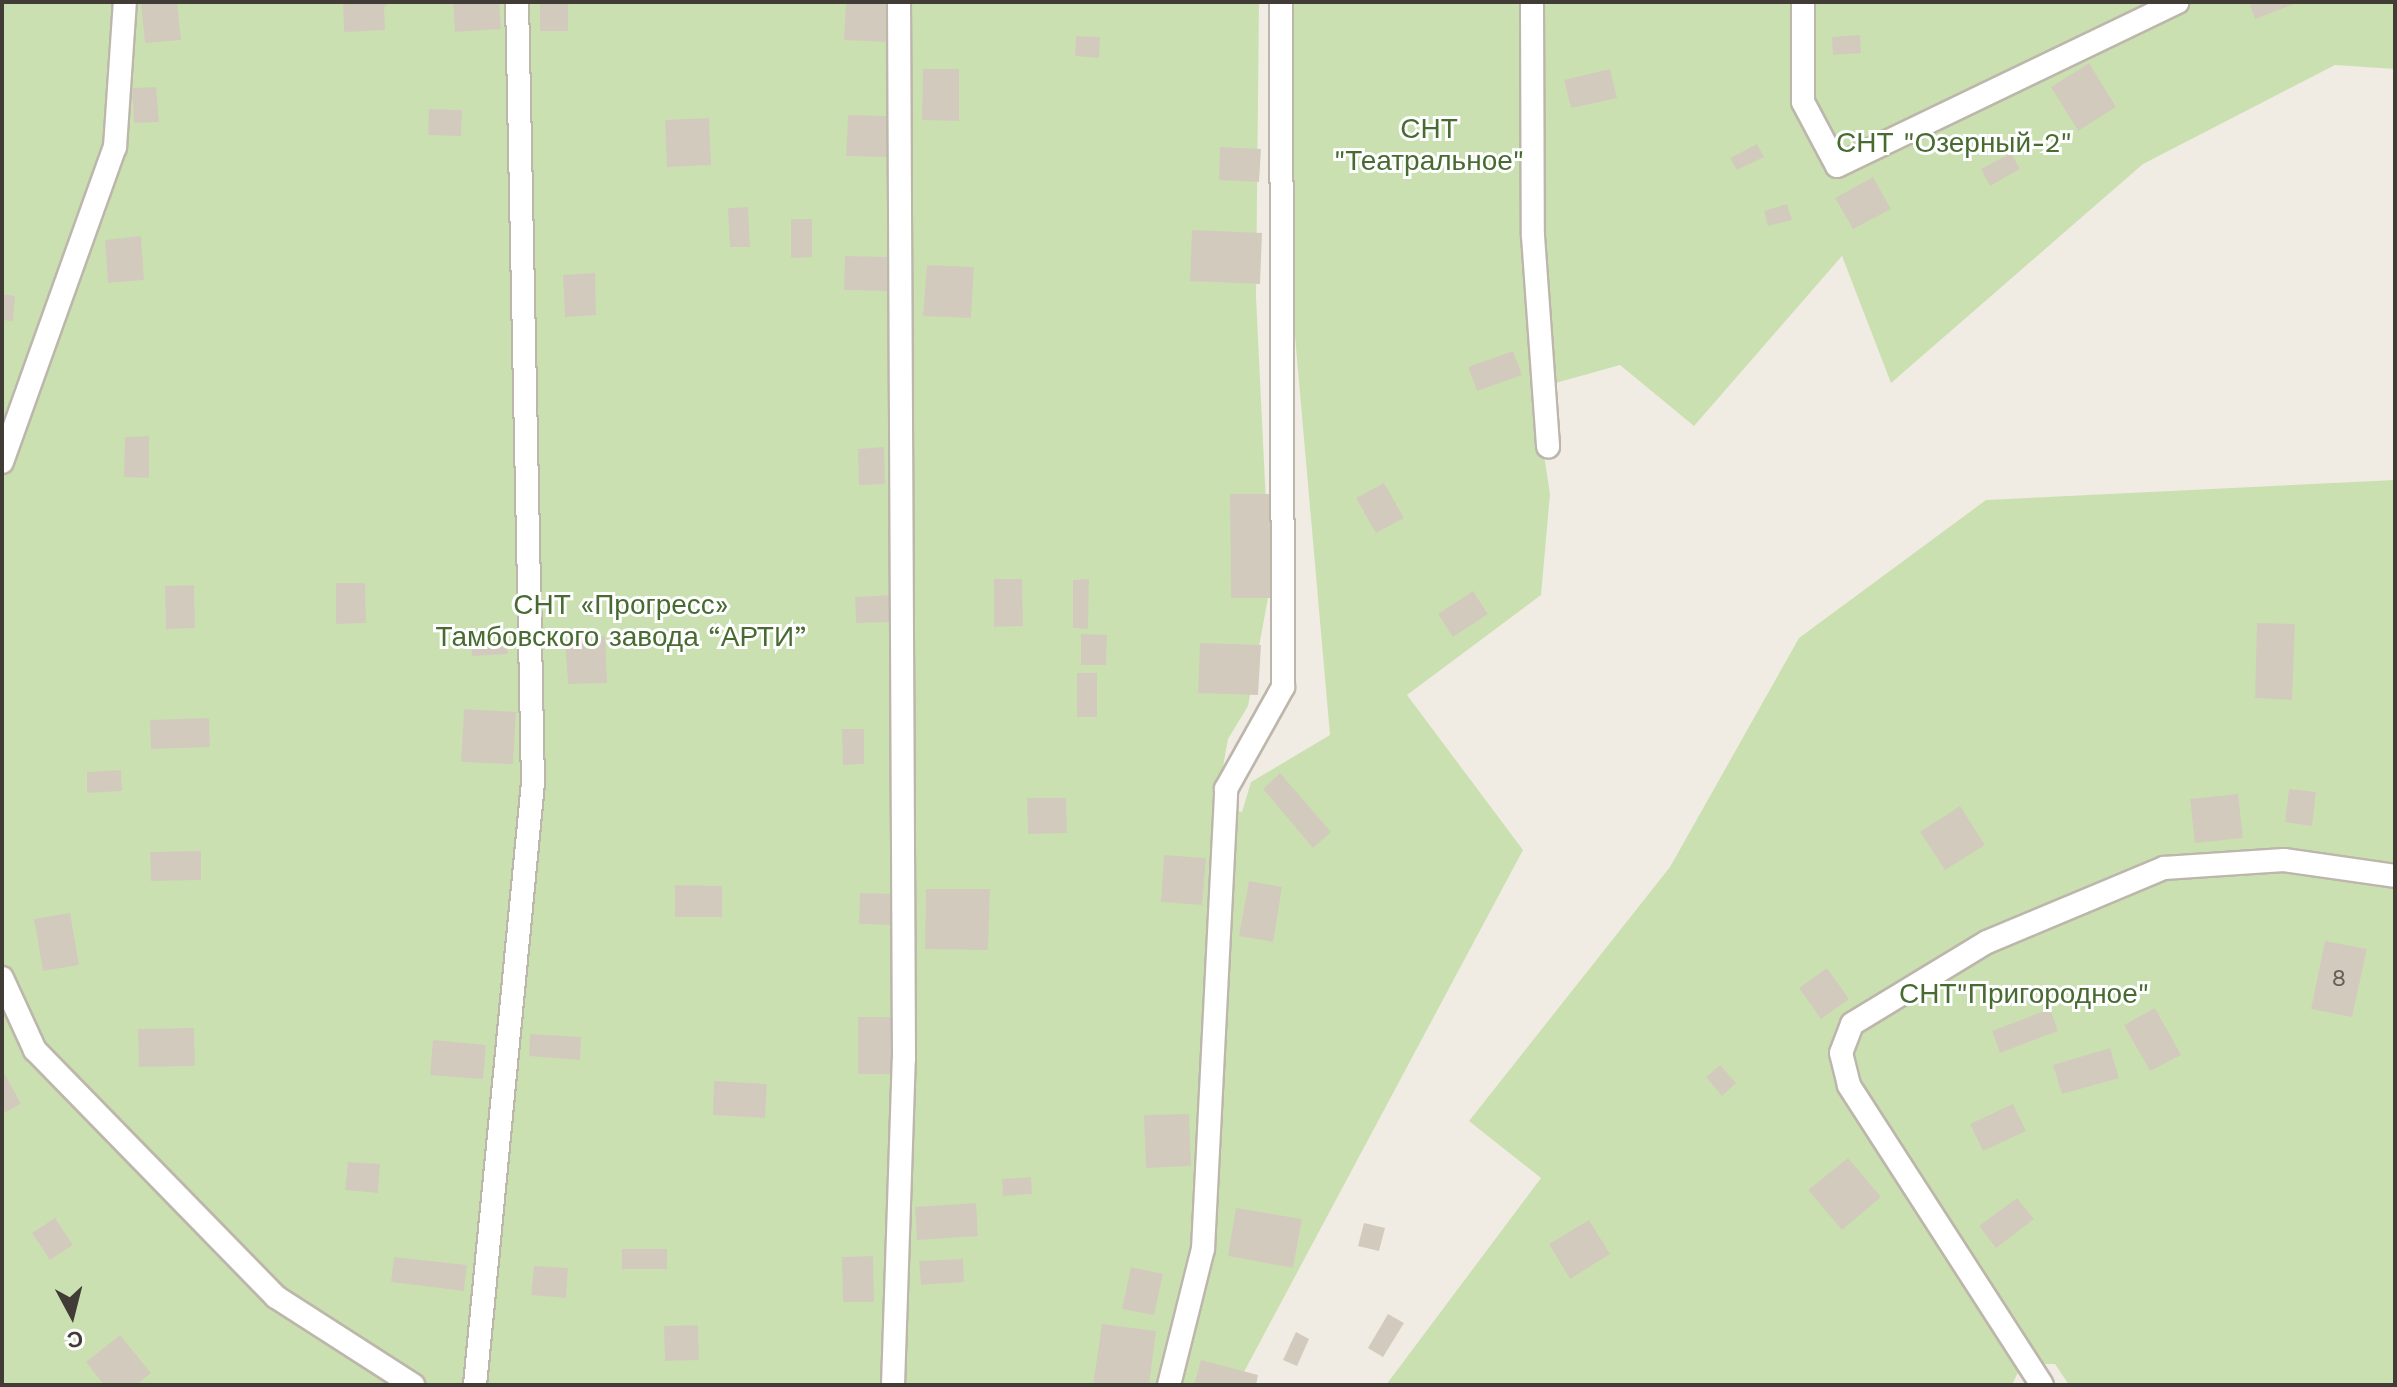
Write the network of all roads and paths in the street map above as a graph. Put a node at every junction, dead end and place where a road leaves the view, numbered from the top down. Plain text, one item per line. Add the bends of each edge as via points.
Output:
1 (125, 2) edge
2 (517, 2) edge
3 (899, 2) edge
4 (1281, 2) edge
5 (1532, 2) edge
6 (1803, 2) edge
7 (2178, 2) edge
8 (1548, 446) dead end
9 (2, 462) edge
10 (2395, 876) edge
11 (2, 978) edge
12 (413, 1385) edge
13 (475, 1385) edge
14 (893, 1385) edge
15 (1169, 1385) edge
16 (2042, 1385) edge

1 - 9 lane via 115,147
2 - 13 lane via 533,783
3 - 14 lane via 904,1059
4 - 15 lane via 1283,687 1226,789 1203,1249
5 - 8 lane via 1533,236
6 - 7 lane via 1803,102 1837,166
10 - 16 lane via 2284,860 2164,868 1987,942 1852,1024 1841,1053 1855,1096
11 - 12 lane via 35,1050 276,1297

